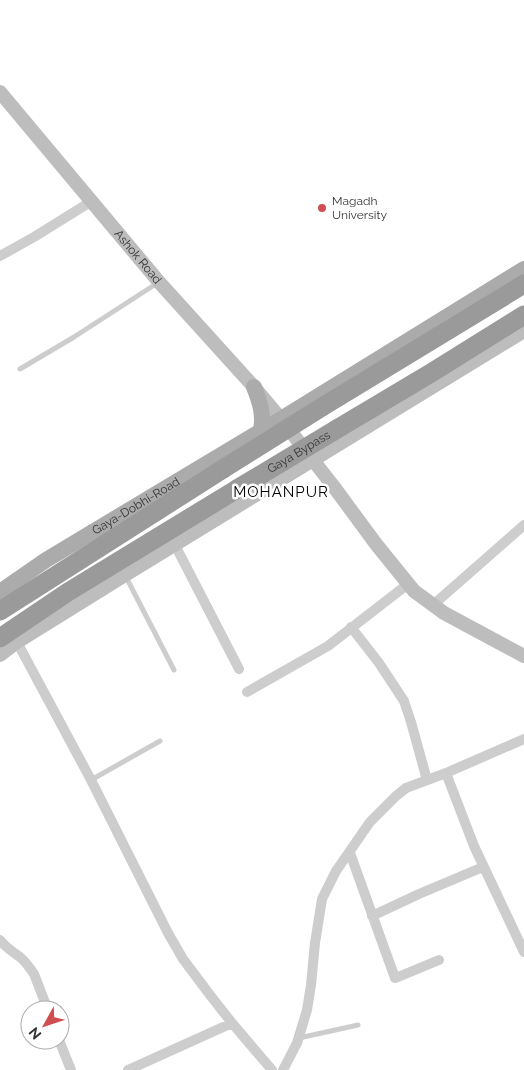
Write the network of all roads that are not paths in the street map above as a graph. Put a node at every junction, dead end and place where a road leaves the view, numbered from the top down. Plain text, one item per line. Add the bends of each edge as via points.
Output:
1 (0, 92) edge
2 (92, 201) junction
3 (0, 256) edge
4 (524, 269) edge
5 (159, 282) junction
6 (524, 284) edge
7 (524, 315) edge
8 (522, 337) edge
9 (20, 370) dead end
10 (254, 387) junction
11 (272, 424) junction
12 (313, 460) junction
13 (524, 525) edge
14 (175, 545) junction
15 (125, 575) junction
16 (408, 584) junction
17 (0, 592) edge
18 (433, 605) junction
19 (0, 611) edge
20 (352, 627) junction
21 (9, 640) edge
22 (0, 655) edge
23 (524, 656) edge
24 (239, 669) dead end
25 (174, 670) dead end
26 (247, 692) dead end
27 (524, 739) edge
28 (160, 741) dead end
29 (446, 773) junction
30 (91, 780) junction
31 (427, 780) junction
32 (350, 853) junction
33 (483, 867) junction
34 (372, 916) junction
35 (0, 940) edge
36 (524, 952) edge
37 (439, 960) dead end
38 (44, 1000) edge
39 (232, 1023) junction
40 (358, 1025) dead end
41 (299, 1038) junction
42 (63, 1050) edge
43 (70, 1070) edge
44 (128, 1070) edge
45 (272, 1070) edge
46 (283, 1070) edge

1 - 2 street, Ashok Road
2 - 3 street
2 - 5 street, Ashok Road
4 - 11 main road, Gaya-Dobhi-Road
5 - 9 lane
5 - 10 street, Ashok Road
6 - 19 highway, bridge
7 - 21 highway, Gaya Bypass, bridge via 68,592
8 - 12 street
10 - 11 street, Ashok Road
10 - 11 main road via 262,422
11 - 12 street, Ashok Road
11 - 17 main road, Gaya-Dobhi-Road via 46,560
12 - 14 street
12 - 16 street, Ashok Road
13 - 18 street
14 - 15 street
14 - 24 street
15 - 21 street
15 - 25 lane
16 - 18 street, Ashok Road
16 - 20 street
18 - 23 street, Ashok Road
20 - 26 street via 322,650
20 - 31 street via 404,702
21 - 22 street
21 - 30 street
27 - 29 street
28 - 30 lane
29 - 31 street
29 - 33 street
30 - 39 street via 183,959
31 - 32 street via 406,788 396,796 370,822
32 - 34 street
32 - 41 street via 336,871 322,899 307,1010
33 - 34 street
33 - 36 street
34 - 37 street via 395,978
35 - 38 street via 30,969
39 - 44 street
39 - 45 street
40 - 41 lane
41 - 46 street
42 - 43 street

